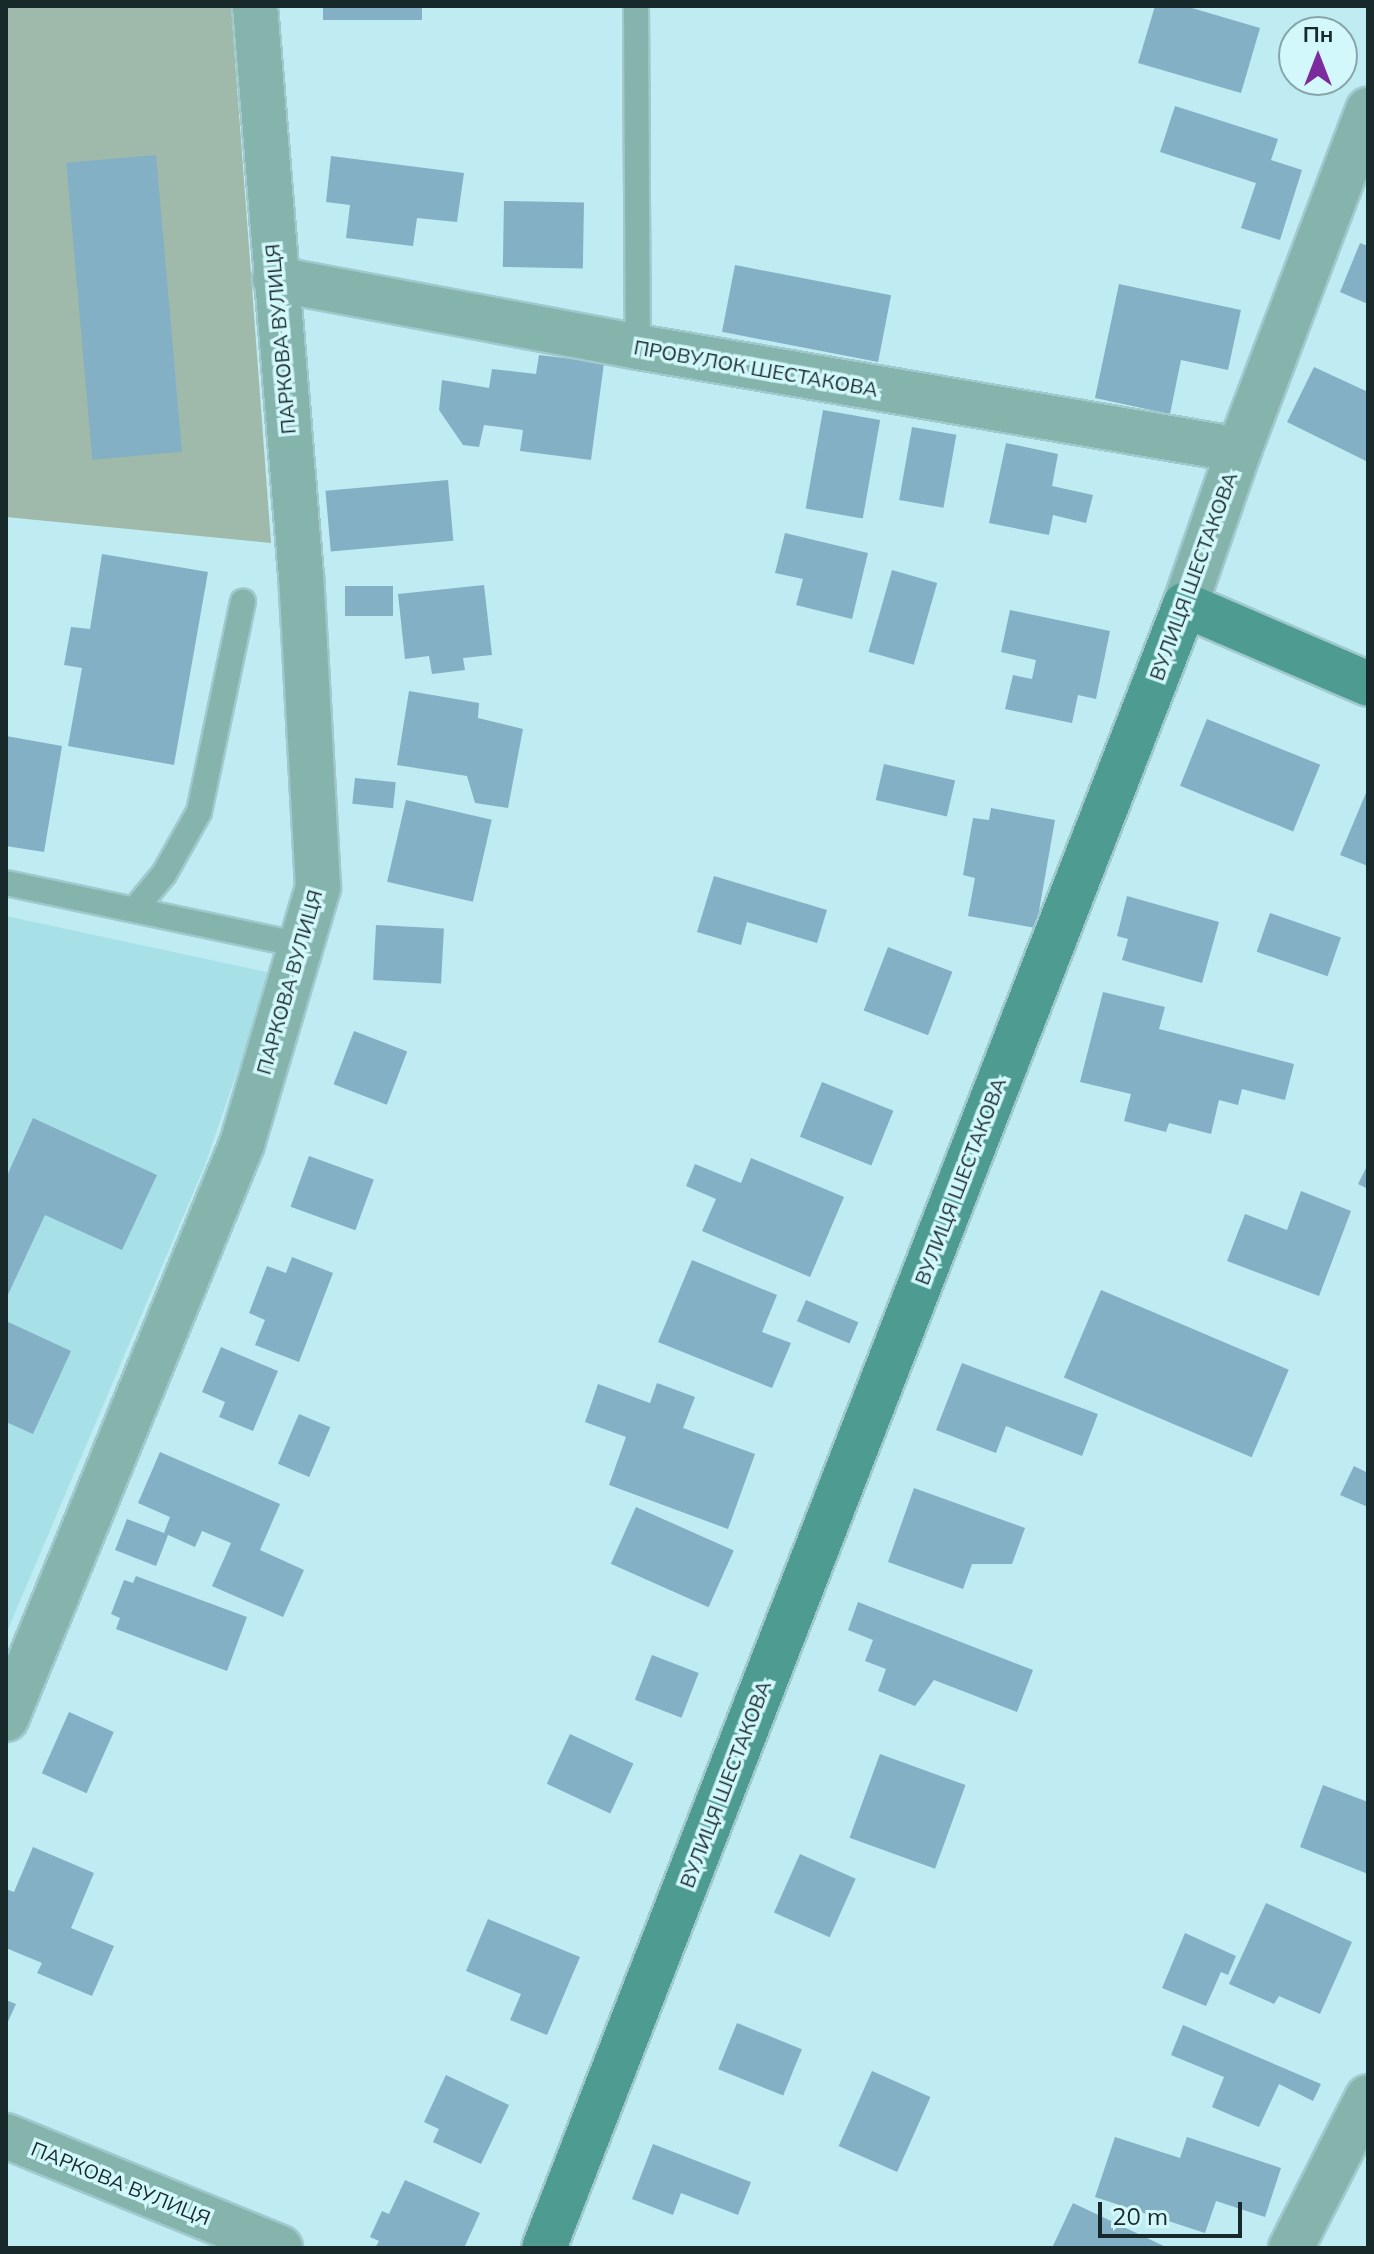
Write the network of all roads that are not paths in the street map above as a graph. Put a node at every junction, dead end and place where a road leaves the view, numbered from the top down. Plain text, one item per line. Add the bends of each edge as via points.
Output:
1 (255, 6) edge
2 (636, 6) edge
3 (1368, 110) edge
4 (275, 279) junction
5 (638, 347) junction
6 (1239, 450) junction
7 (243, 602) dead end
8 (1185, 605) junction
9 (1368, 684) edge
10 (6, 883) edge
11 (135, 909) junction
12 (301, 945) junction
13 (6, 1719) edge
14 (1368, 2097) edge
15 (6, 2136) edge
16 (280, 2248) edge
17 (544, 2248) edge
18 (1291, 2248) edge

1 - 4 street, ПАРКОВА ВУЛИЦЯ
2 - 5 lane
3 - 6 street, ВУЛИЦЯ ШЕСТАКОВА
4 - 5 street, ПРОВУЛОК ШЕСТАКОВА
4 - 12 street, ПАРКОВА ВУЛИЦЯ via 301,576 318,887
5 - 6 street, ПРОВУЛОК ШЕСТАКОВА
6 - 8 street, ВУЛИЦЯ ШЕСТАКОВА
7 - 11 lane via 199,812 164,874
8 - 9 street
8 - 17 street, ВУЛИЦЯ ШЕСТАКОВА
10 - 11 lane
11 - 12 lane
12 - 13 street, ПАРКОВА ВУЛИЦЯ via 242,1144
14 - 18 street
15 - 16 street, ПАРКОВА ВУЛИЦЯ

